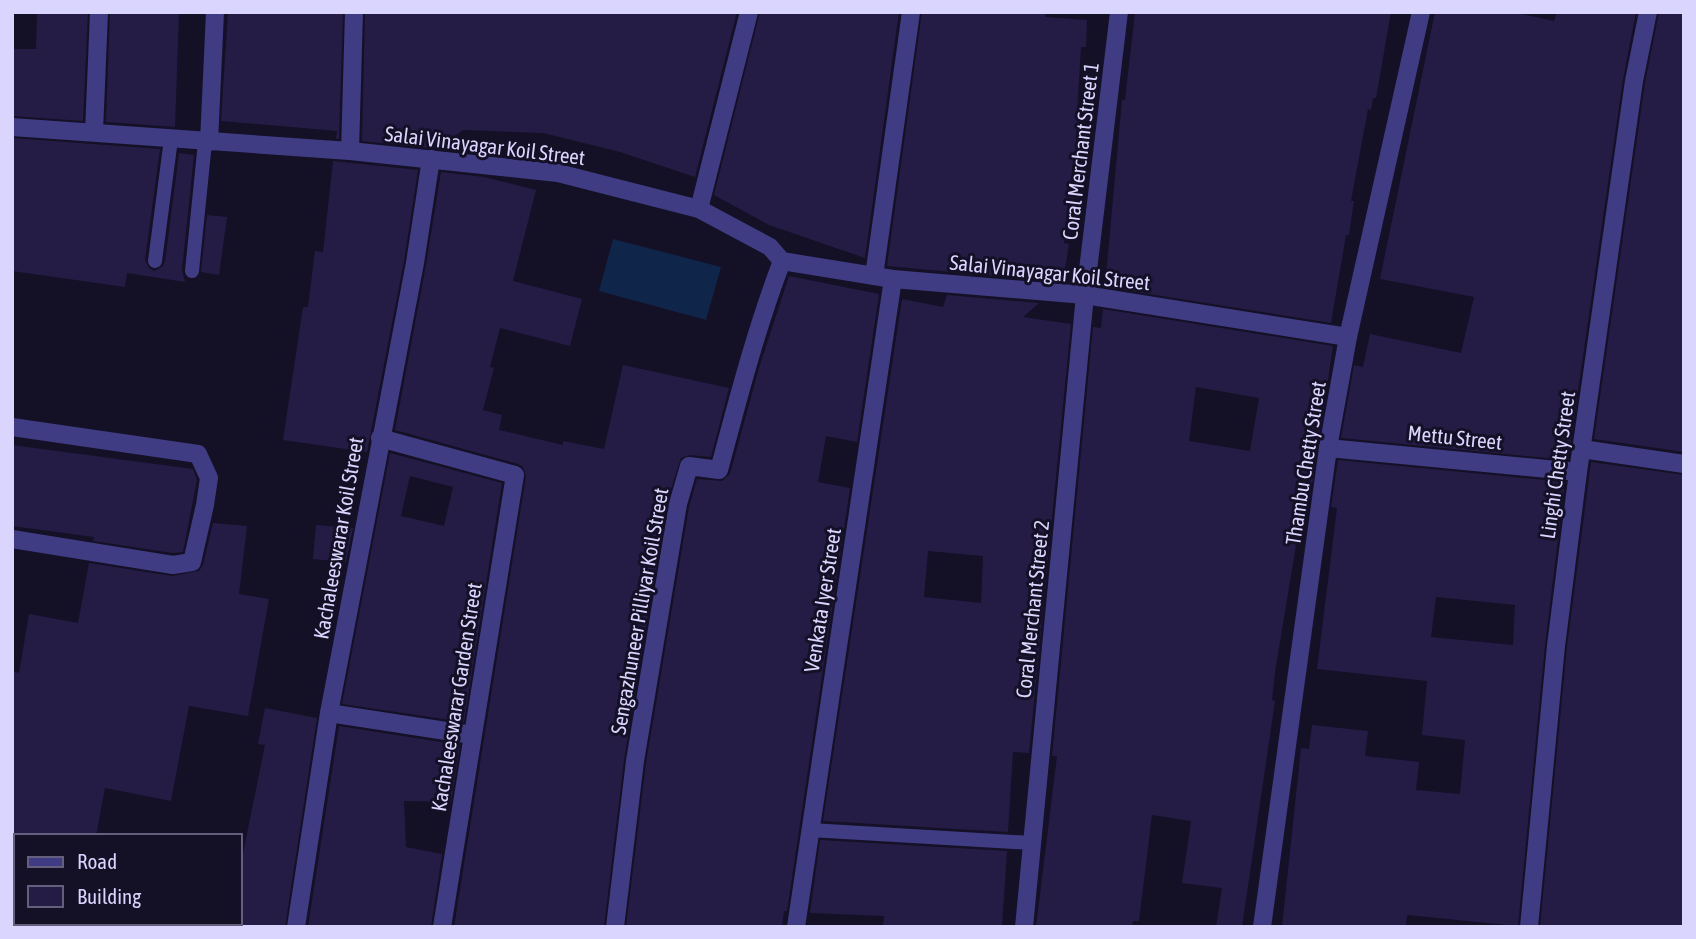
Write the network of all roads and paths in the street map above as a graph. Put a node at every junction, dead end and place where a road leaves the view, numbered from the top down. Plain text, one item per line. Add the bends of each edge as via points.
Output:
1 (99, 12) edge
2 (215, 12) edge
3 (354, 12) edge
4 (749, 12) edge
5 (911, 12) edge
6 (1119, 12) edge
7 (1421, 12) edge
8 (1648, 12) edge
9 (12, 127) edge
10 (94, 132) junction
11 (171, 139) junction
12 (207, 142) junction
13 (350, 151) junction
14 (431, 159) junction
15 (699, 209) junction
16 (155, 261) dead end
17 (782, 261) junction
18 (192, 271) dead end
19 (874, 276) junction
20 (893, 279) junction
21 (1085, 295) junction
22 (1348, 337) junction
23 (12, 427) edge
24 (380, 438) junction
25 (1328, 448) junction
26 (1582, 449) junction
27 (1684, 464) edge
28 (1578, 472) junction
29 (12, 539) edge
30 (329, 713) junction
31 (472, 735) junction
32 (810, 830) junction
33 (1032, 843) junction
34 (296, 927) edge
35 (442, 927) edge
36 (615, 927) edge
37 (796, 927) edge
38 (1024, 927) edge
39 (1262, 927) edge
40 (1529, 927) edge

1 - 10 street
2 - 12 street
3 - 13 street
4 - 15 street
5 - 19 street
6 - 21 street, Coral Merchant Street 1
7 - 22 street, Thambu Chetty Street
8 - 26 street, Linghi Chetty Street via 1634,81
9 - 10 street, Salai Vinayagar Koil Street
10 - 11 street, Salai Vinayagar Koil Street
11 - 12 street, Salai Vinayagar Koil Street
11 - 16 lane
12 - 13 street, Salai Vinayagar Koil Street
12 - 18 lane
13 - 14 street, Salai Vinayagar Koil Street
14 - 15 street, Salai Vinayagar Koil Street via 558,173
14 - 24 street, Kachaleeswarar Koil Street
15 - 17 street, Salai Vinayagar Koil Street via 770,247
17 - 19 street, Salai Vinayagar Koil Street
17 - 36 street, Sengazhuneer Pilliyar Koil Street via 745,371 719,470 690,466 678,504 635,761
19 - 20 street, Salai Vinayagar Koil Street
20 - 21 street, Salai Vinayagar Koil Street
20 - 32 street, Venkata Iyer Street
21 - 22 street, Salai Vinayagar Koil Street
21 - 33 street, Coral Merchant Street 2
22 - 25 street, Thambu Chetty Street
23 - 29 street via 198,454 209,478 192,562 173,565
24 - 30 street, Kachaleeswarar Koil Street
24 - 31 street, Kachaleeswarar Garden Street via 515,475
25 - 28 street, Mettu Street
25 - 39 street, Thambu Chetty Street
26 - 27 street
26 - 28 street, Linghi Chetty Street
28 - 40 street, Linghi Chetty Street
30 - 31 street
30 - 34 street, Kachaleeswarar Koil Street
31 - 35 street, Kachaleeswarar Garden Street
32 - 33 lane
32 - 37 street, Venkata Iyer Street
33 - 38 street, Coral Merchant Street 2

